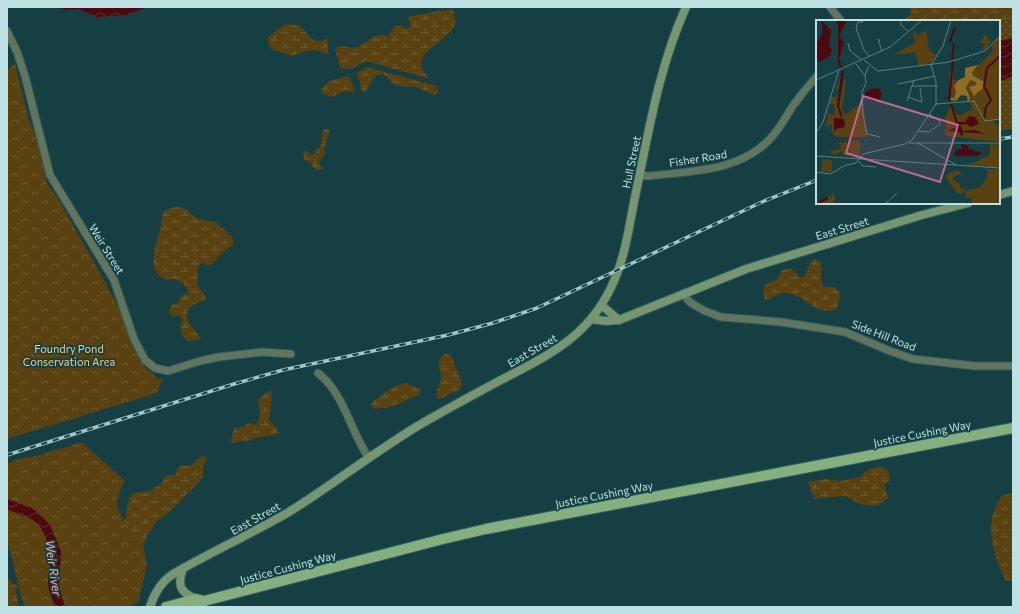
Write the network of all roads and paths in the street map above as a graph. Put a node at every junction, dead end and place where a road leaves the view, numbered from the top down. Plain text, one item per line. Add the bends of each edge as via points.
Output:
1 (686, 7) edge
2 (830, 7) edge
3 (840, 20) edge
4 (7, 31) edge
5 (816, 77) edge
6 (640, 175) junction
7 (1013, 191) edge
8 (1000, 195) edge
9 (964, 204) edge
10 (684, 293) junction
11 (601, 305) junction
12 (591, 319) junction
13 (619, 320) junction
14 (291, 354) dead end
15 (1013, 366) edge
16 (318, 373) dead end
17 (1013, 428) edge
18 (369, 458) junction
19 (183, 568) junction
20 (199, 602) edge
21 (150, 607) edge
22 (166, 607) edge

1 - 6 main road, Hull Street via 665,61 656,93
2 - 3 street
4 - 14 street, Weir Street via 25,76 50,175 114,280 134,339 145,360 155,368 168,371 219,357 262,352
5 - 6 street, Fisher Road via 769,140 748,157 722,166
6 - 11 main road, Hull Street via 619,270
7 - 8 main road
9 - 10 main road, East Street via 746,269
10 - 13 main road, East Street
10 - 15 street, Side Hill Road via 692,303 720,317 785,322 845,332 913,359 975,366
11 - 12 main road, Hull Street
11 - 13 main road
12 - 13 main road, East Street
12 - 18 main road, East Street via 551,354 436,415
16 - 18 street via 339,398
17 - 20 main road, Justice Cushing Way via 443,538
18 - 19 main road, East Street via 290,511
19 - 20 main road via 180,579 182,589
19 - 21 main road, East Street via 161,585
20 - 22 main road, Justice Cushing Way

